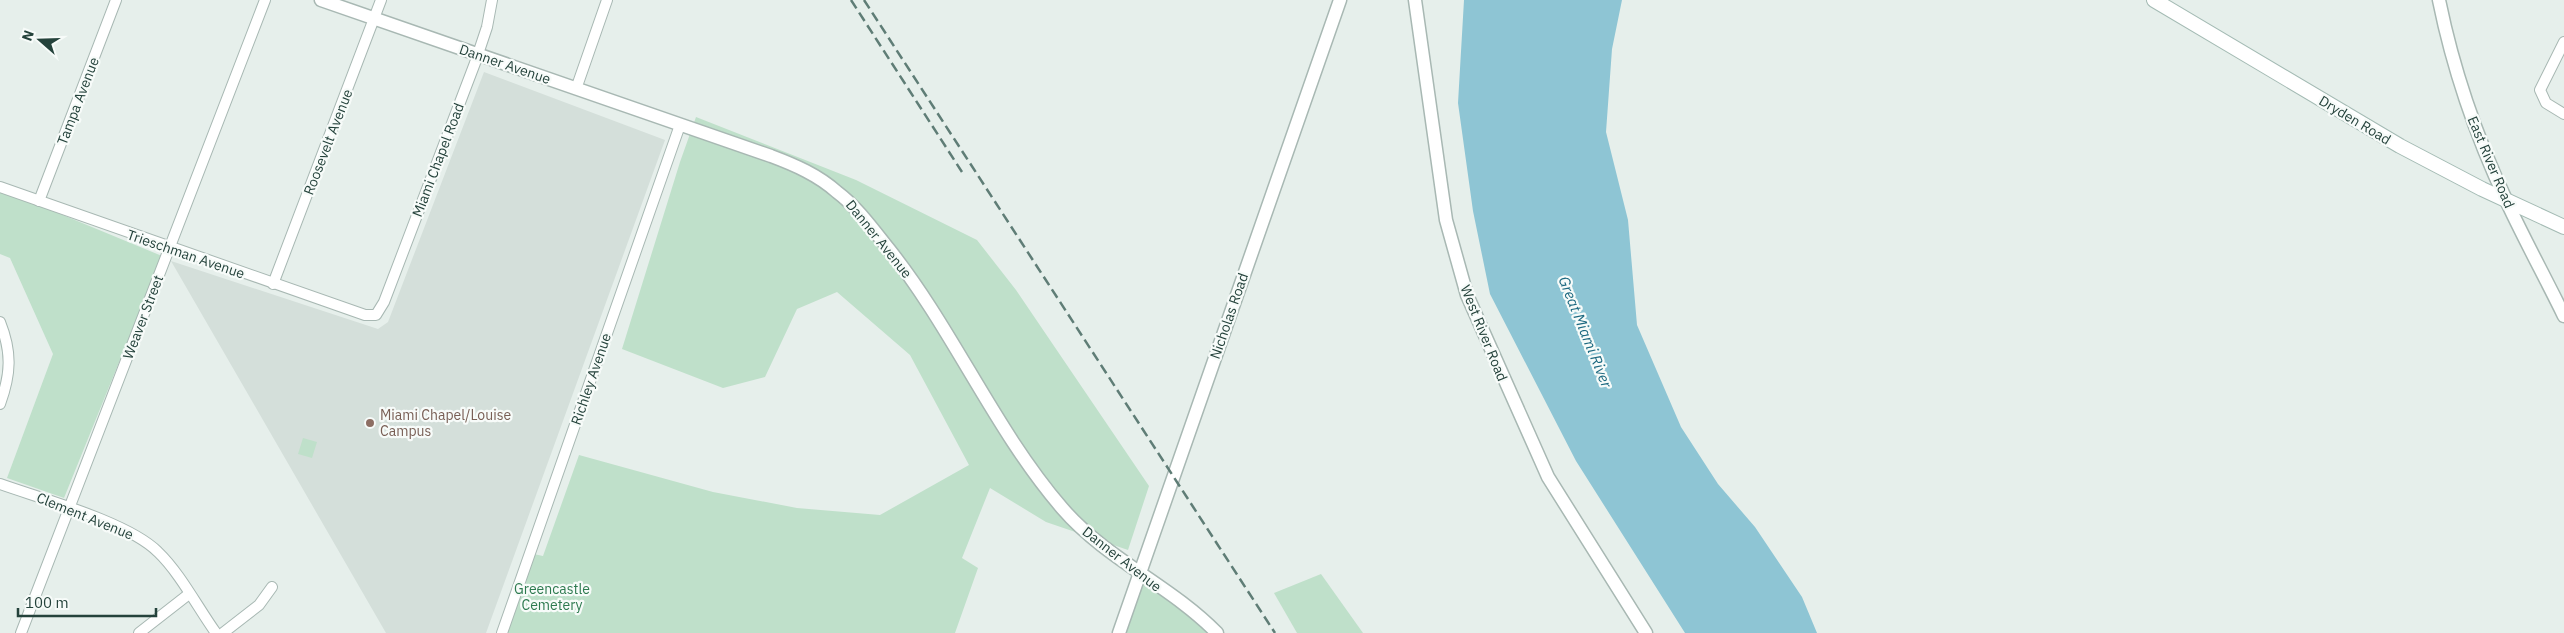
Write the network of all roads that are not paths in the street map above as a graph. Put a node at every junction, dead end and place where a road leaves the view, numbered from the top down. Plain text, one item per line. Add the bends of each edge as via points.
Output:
1 (116, 0) edge
2 (265, 0) edge
3 (321, 0) edge
4 (381, 0) edge
5 (492, 0) edge
6 (608, 0) edge
7 (1340, 0) edge
8 (1415, 0) edge
9 (2154, 0) edge
10 (2439, 0) edge
11 (375, 19) junction
12 (2564, 42) edge
13 (478, 55) junction
14 (576, 88) junction
15 (2564, 114) edge
16 (680, 125) junction
17 (0, 187) edge
18 (2506, 200) junction
19 (39, 201) junction
20 (2564, 226) edge
21 (170, 247) junction
22 (273, 284) junction
23 (374, 316) joint
24 (2564, 316) edge
25 (0, 322) edge
26 (0, 404) edge
27 (0, 484) edge
28 (70, 509) junction
29 (1140, 575) junction
30 (272, 588) dead end
31 (189, 594) junction
32 (21, 633) edge
33 (139, 633) edge
34 (216, 633) edge
35 (223, 633) edge
36 (502, 633) edge
37 (1119, 633) edge
38 (1217, 633) edge
39 (1646, 633) edge

1 - 19 street, Tampa Avenue
2 - 21 street, Weaver Street
3 - 11 street, Danner Avenue
4 - 11 street, Roosevelt Avenue
5 - 13 street, Miami Chapel Road
6 - 14 street
7 - 29 street, Nicholas Road
8 - 39 street, West River Road via 1446,220 1467,295 1548,477
9 - 18 main road, Dryden Road via 2400,146
10 - 18 street, East River Road via 2456,70
11 - 13 street, Danner Avenue
11 - 22 street, Roosevelt Avenue
12 - 15 street via 2540,90 2544,99
13 - 14 street, Danner Avenue
13 - 23 street, Miami Chapel Road via 384,302
14 - 16 street, Danner Avenue
16 - 29 street, Danner Avenue via 787,162 817,177 846,199 879,236 925,298 1042,482 1082,528
16 - 36 street, Richley Avenue
17 - 19 street, Trieschman Avenue
18 - 20 main road, Dryden Road
18 - 24 street, East River Road
19 - 21 street, Trieschman Avenue
21 - 22 street, Trieschman Avenue
21 - 28 street, Weaver Street
22 - 23 street, Trieschman Avenue
25 - 26 street via 8,345 10,366
27 - 28 street, Clement Avenue
28 - 31 street, Clement Avenue via 116,526 142,540 158,552
28 - 32 street, Weaver Street
29 - 37 street, Nicholas Road
29 - 38 street, Danner Avenue via 1192,610
30 - 35 street via 259,605
31 - 33 street
31 - 34 street, Clement Avenue

